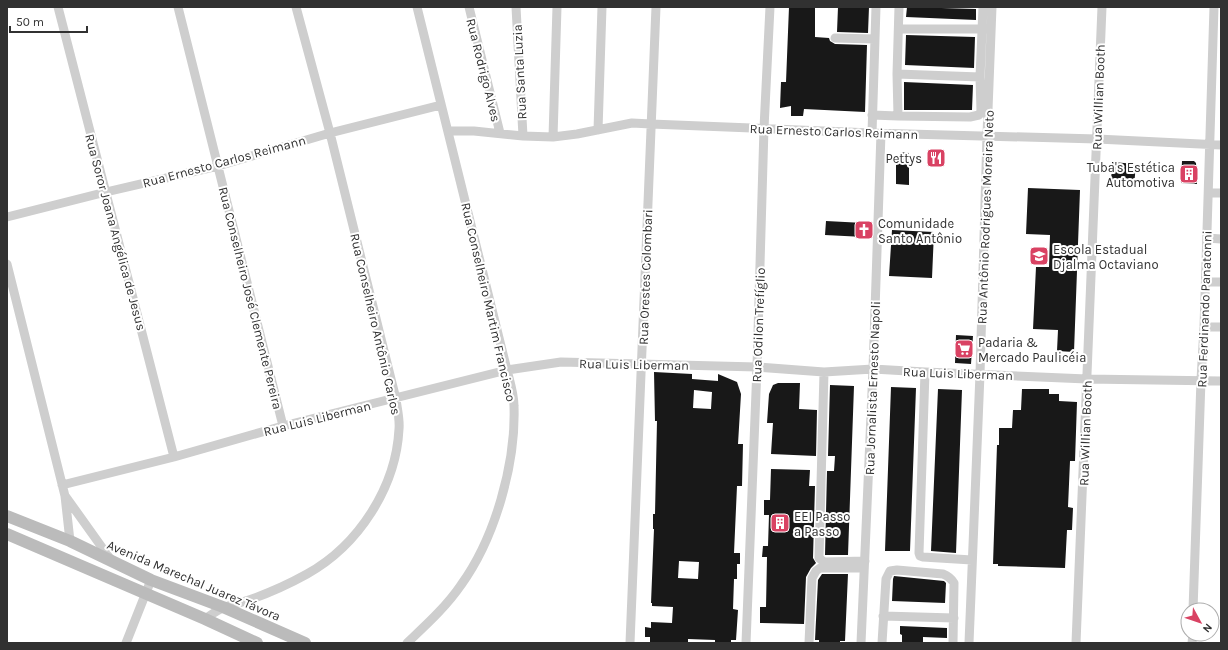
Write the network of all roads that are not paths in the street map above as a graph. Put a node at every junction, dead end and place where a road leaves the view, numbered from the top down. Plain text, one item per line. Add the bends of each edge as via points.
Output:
1 (58, 7) edge
2 (178, 7) edge
3 (296, 7) edge
4 (417, 7) edge
5 (469, 7) edge
6 (516, 7) edge
7 (557, 7) edge
8 (602, 7) edge
9 (656, 7) edge
10 (770, 7) edge
11 (876, 7) edge
12 (899, 7) edge
13 (983, 7) edge
14 (992, 7) edge
15 (1102, 7) edge
16 (1214, 7) edge
17 (898, 29) junction
18 (987, 29) junction
19 (835, 38) dead end
20 (875, 39) junction
21 (897, 74) junction
22 (980, 77) junction
23 (441, 105) junction
24 (872, 115) junction
25 (898, 116) junction
26 (651, 124) junction
27 (764, 128) junction
28 (598, 130) junction
29 (448, 131) junction
30 (330, 133) junction
31 (500, 133) junction
32 (876, 133) junction
33 (987, 135) junction
34 (523, 136) junction
35 (553, 137) junction
36 (1097, 138) junction
37 (1210, 145) junction
38 (1221, 145) edge
39 (218, 166) junction
40 (106, 192) junction
41 (1209, 192) junction
42 (1221, 193) edge
43 (7, 217) edge
44 (1207, 238) junction
45 (1221, 239) edge
46 (7, 264) edge
47 (1206, 282) junction
48 (1221, 282) edge
49 (1204, 327) junction
50 (1221, 327) edge
51 (642, 364) junction
52 (757, 368) junction
53 (873, 369) junction
54 (507, 370) junction
55 (824, 372) junction
56 (925, 372) junction
57 (980, 374) junction
58 (1087, 379) junction
59 (1201, 380) junction
60 (1221, 381) edge
61 (396, 399) junction
62 (283, 426) junction
63 (174, 457) junction
64 (62, 485) junction
65 (65, 496) junction
66 (7, 516) edge
67 (7, 534) edge
68 (70, 541) junction
69 (972, 560) junction
70 (111, 561) junction
71 (864, 565) junction
72 (151, 580) junction
73 (146, 594) junction
74 (1193, 602) edge
75 (223, 608) junction
76 (883, 616) junction
77 (954, 618) junction
78 (205, 619) junction
79 (126, 643) edge
80 (258, 643) edge
81 (305, 643) edge
82 (407, 643) edge
83 (630, 643) edge
84 (746, 643) edge
85 (809, 643) edge
86 (861, 643) edge
87 (882, 643) edge
88 (953, 643) edge
89 (969, 643) edge
90 (1076, 643) edge

1 - 40 street, Rua Soror Joana Angélica de Jesus
2 - 39 street, Rua Conselheiro José Clemente Pereira
3 - 30 street, Rua Conselheiro Antônio Carlos
4 - 23 street, Rua Conselheiro Martim Francisco
5 - 31 street, Rua Rodrigo Alves
6 - 34 street, Rua Santa Luzia
7 - 35 street
8 - 28 street
9 - 26 street, Rua Orestes Colombari
10 - 27 street, Rua Odilon Trefíglio
11 - 20 street, Rua Jornalista Ernesto Napoli
12 - 17 street
13 - 18 street
14 - 18 street, Rua Antônio Rodrigues Moreira Neto
15 - 36 street, Rua Willian Booth
16 - 37 street, Rua Ferdinando Panatonni
17 - 18 street
17 - 21 street
18 - 22 street
18 - 33 street, Rua Antônio Rodrigues Moreira Neto
19 - 20 street
20 - 24 street, Rua Jornalista Ernesto Napoli
21 - 22 street
21 - 25 street
22 - 25 street via 981,111 978,117
23 - 29 street, Rua Conselheiro Martim Francisco
23 - 30 street, Rua Ernesto Carlos Reimann
24 - 25 street
24 - 32 street, Rua Jornalista Ernesto Napoli
26 - 27 street, Rua Ernesto Carlos Reimann
26 - 28 street, Rua Ernesto Carlos Reimann via 632,123
26 - 51 street, Rua Orestes Colombari
27 - 32 street, Rua Ernesto Carlos Reimann
27 - 52 street, Rua Odilon Trefíglio
28 - 35 street, Rua Ernesto Carlos Reimann
29 - 31 street, Rua Ernesto Carlos Reimann
29 - 54 street, Rua Conselheiro Martim Francisco
30 - 39 street, Rua Ernesto Carlos Reimann
30 - 61 street, Rua Conselheiro Antônio Carlos
31 - 34 street, Rua Ernesto Carlos Reimann
32 - 33 street, Rua Ernesto Carlos Reimann
32 - 53 street, Rua Jornalista Ernesto Napoli
33 - 36 street, Rua Ernesto Carlos Reimann
33 - 57 street, Rua Antônio Rodrigues Moreira Neto
34 - 35 street, Rua Ernesto Carlos Reimann
36 - 37 street, Rua Ernesto Carlos Reimann
36 - 58 street, Rua Willian Booth
37 - 38 street, Rua Ernesto Carlos Reimann
37 - 41 street, Rua Ferdinando Panatonni
39 - 40 street, Rua Ernesto Carlos Reimann
39 - 62 street, Rua Conselheiro José Clemente Pereira
40 - 43 street, Rua Ernesto Carlos Reimann
40 - 63 street, Rua Soror Joana Angélica de Jesus
41 - 42 street
41 - 44 street, Rua Ferdinando Panatonni
44 - 45 street
44 - 47 street, Rua Ferdinando Panatonni
46 - 64 street
47 - 48 street
47 - 49 street, Rua Ferdinando Panatonni
49 - 50 street
49 - 59 street, Rua Ferdinando Panatonni
51 - 52 street, Rua Luis Liberman
51 - 54 street, Rua Luis Liberman via 561,362
51 - 83 street, Rua Orestes Colombari
52 - 55 street, Rua Luis Liberman
52 - 84 street, Rua Odilon Trefíglio
53 - 55 street, Rua Luis Liberman
53 - 56 street, Rua Luis Liberman
53 - 71 street, Rua Jornalista Ernesto Napoli
54 - 61 street, Rua Luis Liberman
54 - 82 street, Rua Conselheiro Martim Francisco via 514,404 514,435 508,472 489,534 461,586
55 - 71 street via 819,558 824,562
56 - 57 street, Rua Luis Liberman
56 - 69 street via 919,553 923,558
57 - 58 street, Rua Luis Liberman
57 - 69 street, Rua Antônio Rodrigues Moreira Neto
58 - 59 street, Rua Luis Liberman
58 - 90 street, Rua Willian Booth
59 - 60 street, Rua Luis Liberman
59 - 74 street, Rua Ferdinando Panatonni
61 - 62 street, Rua Luis Liberman
61 - 75 street, Rua Conselheiro Antônio Carlos via 400,427 389,478 376,505 358,532 332,557 308,574 250,600
62 - 63 street, Rua Luis Liberman
63 - 64 street, Rua Luis Liberman
64 - 65 street
65 - 68 street
65 - 70 street
66 - 68 street, Avenida Marechal Juarez Távora
67 - 73 street
68 - 70 street, Avenida Marechal Juarez Távora
69 - 89 street, Rua Antônio Rodrigues Moreira Neto
70 - 72 street, Avenida Marechal Juarez Távora
71 - 85 street via 820,568 816,572 812,578
71 - 86 street, Rua Jornalista Ernesto Napoli
72 - 73 street
72 - 75 street, Avenida Marechal Juarez Távora
73 - 78 street
73 - 79 street
75 - 78 street, Rua Conselheiro Antônio Carlos
75 - 81 street, Avenida Marechal Juarez Távora
76 - 77 street
76 - 77 street via 886,580 890,571 897,570 943,574 950,577 954,583
76 - 87 street
77 - 88 street
78 - 80 street

